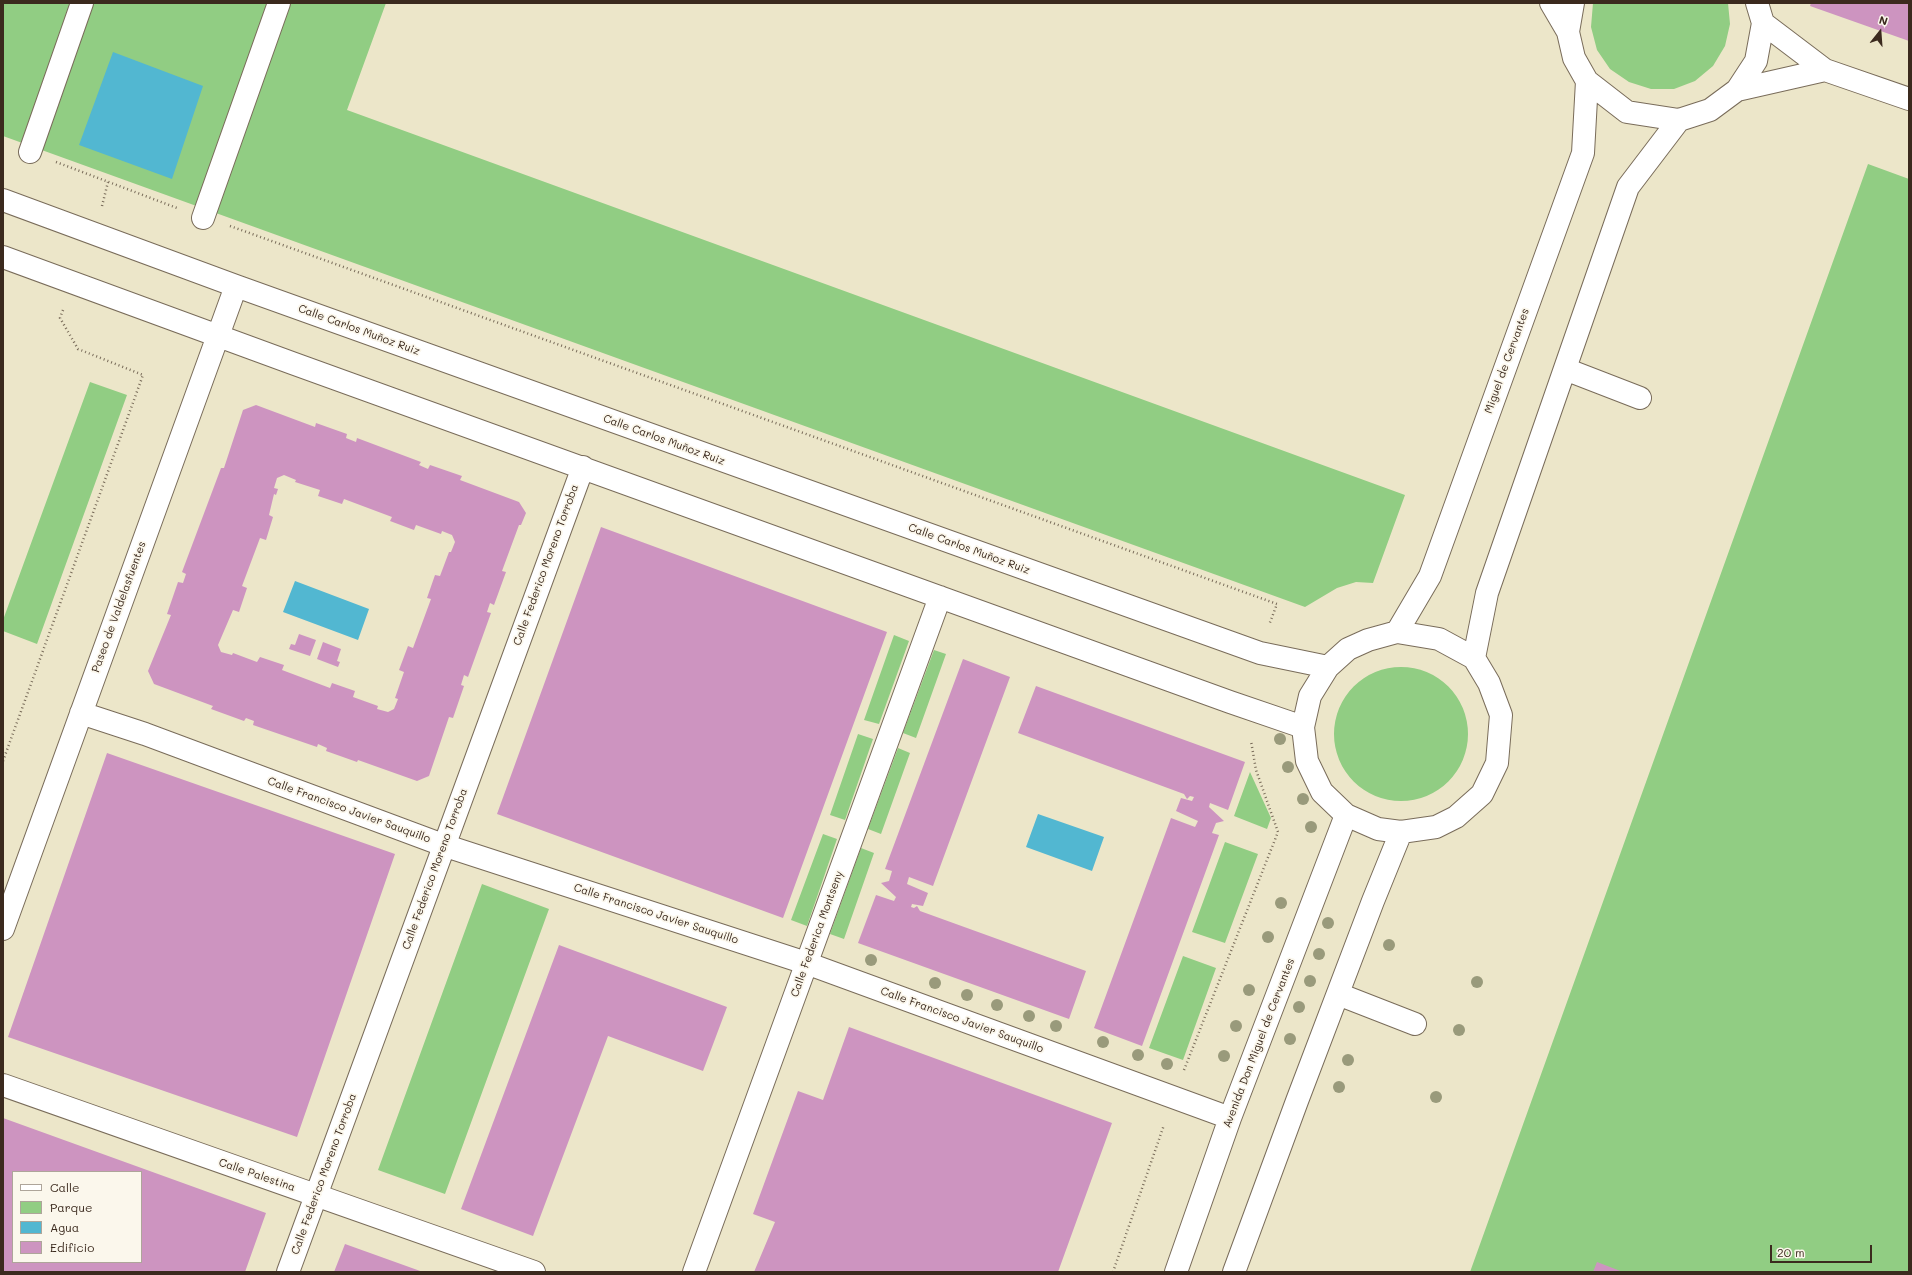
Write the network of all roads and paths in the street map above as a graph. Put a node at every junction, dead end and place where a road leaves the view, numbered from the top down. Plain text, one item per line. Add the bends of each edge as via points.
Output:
1 (82, 3) edge
2 (279, 3) edge
3 (1551, 3) edge
4 (1573, 3) edge
5 (1760, 13) edge
6 (1568, 32) junction
7 (1825, 70) junction
8 (1587, 81) junction
9 (1737, 90) junction
10 (1909, 99) edge
11 (1679, 120) junction
12 (30, 152) joint
13 (3, 200) edge
14 (203, 218) junction
15 (3, 257) edge
16 (236, 286) junction
17 (219, 335) junction
18 (78, 348) dead end
19 (1565, 369) junction
20 (1640, 398) dead end
21 (583, 467) junction
22 (940, 597) junction
23 (1397, 632) junction
24 (1260, 653) junction
25 (1474, 658) junction
26 (1328, 667) junction
27 (1247, 708) junction
28 (81, 713) junction
29 (1303, 727) junction
30 (3, 761) edge
31 (1346, 815) junction
32 (1401, 832) junction
33 (443, 845) junction
34 (3, 929) edge
35 (806, 963) junction
36 (1338, 994) junction
37 (1415, 1024) dead end
38 (3, 1085) edge
39 (1174, 1097) junction
40 (1230, 1118) junction
41 (316, 1195) junction
42 (288, 1272) edge
43 (534, 1272) edge
44 (694, 1272) edge
45 (1113, 1272) edge
46 (1176, 1272) edge
47 (1234, 1272) edge

1 - 12 street
2 - 14 street
3 - 6 street
4 - 6 street
5 - 7 street
5 - 9 street via 1756,61
6 - 8 street via 1574,58
7 - 9 street
7 - 10 street
8 - 11 street via 1627,112
8 - 23 street, Miguel de Cervantes via 1583,153 1430,576
9 - 11 street via 1710,110
11 - 19 street via 1628,187
12 - 14 path
13 - 16 street, Calle Carlos Muñoz Ruiz
14 - 24 path via 1277,604
15 - 17 street
16 - 17 street, Paseo de Valdelasfuentes
16 - 24 street, Calle Carlos Muñoz Ruiz
17 - 21 street via 287,362
17 - 28 street, Paseo de Valdelasfuentes
18 - 30 path via 143,376
19 - 20 street
19 - 25 street via 1487,593
21 - 22 street
21 - 33 street, Calle Federico Moreno Torroba
22 - 27 street
22 - 35 street, Calle Federica Montseny
23 - 25 street via 1439,639
23 - 26 street via 1348,649
24 - 26 street, Calle Carlos Muñoz Ruiz
25 - 32 street via 1501,715 1497,763 1482,794 1456,817 1436,827
26 - 29 street via 1310,696
27 - 29 street
27 - 39 path via 1256,770 1278,832
28 - 33 street, Calle Francisco Javier Sauquillo via 145,734
28 - 34 street, Paseo de Valdelasfuentes
29 - 31 street via 1307,761 1322,792
31 - 32 street via 1378,829
31 - 40 street, Avenida Don Miguel de Cervantes
32 - 36 street
33 - 35 street, Calle Francisco Javier Sauquillo
33 - 41 street, Calle Federico Moreno Torroba
35 - 39 street, Calle Francisco Javier Sauquillo
35 - 44 street, Calle Federica Montseny
36 - 37 street
36 - 47 street
38 - 41 street, Calle Palestina
39 - 40 street, Calle Francisco Javier Sauquillo
39 - 45 path
40 - 46 street, Avenida Don Miguel de Cervantes
41 - 42 street, Calle Federico Moreno Torroba
41 - 43 street, Calle Palestina

